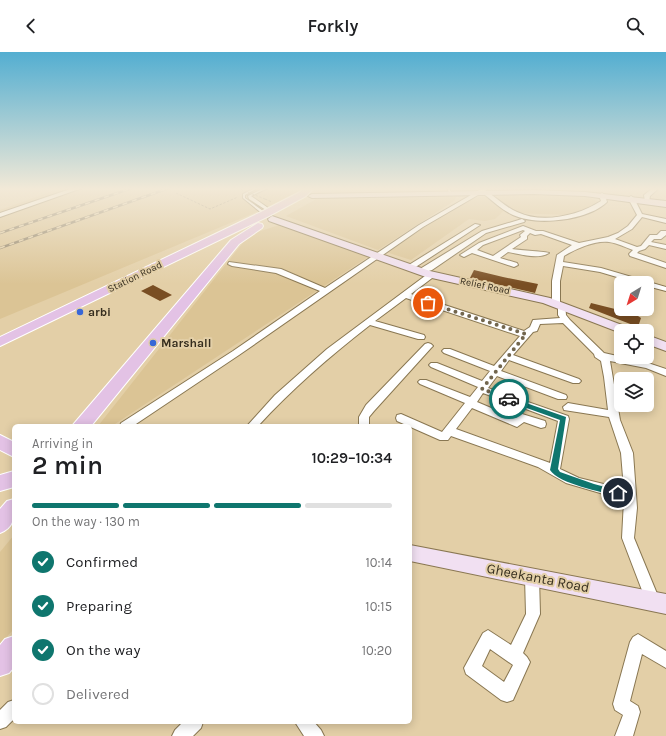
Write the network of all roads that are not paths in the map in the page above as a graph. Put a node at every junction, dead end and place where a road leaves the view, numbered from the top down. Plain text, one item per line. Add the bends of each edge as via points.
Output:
1 (256, 220) edge
2 (263, 220) edge
3 (287, 220) edge
4 (433, 220) edge
5 (637, 220) edge
6 (522, 221) dead end
7 (477, 225) dead end
8 (529, 231) junction
9 (227, 232) junction
10 (666, 233) edge
11 (241, 237) junction
12 (610, 240) junction
13 (647, 243) junction
14 (578, 245) junction
15 (666, 247) edge
16 (637, 249) junction
17 (472, 250) junction
18 (508, 250) junction
19 (545, 253) dead end
20 (464, 255) dead end
21 (376, 256) junction
22 (494, 259) junction
23 (559, 263) junction
24 (232, 264) dead end
25 (514, 265) dead end
26 (666, 266) edge
27 (408, 268) junction
28 (419, 272) junction
29 (432, 275) junction
30 (666, 289) edge
31 (326, 291) junction
32 (405, 295) junction
33 (559, 305) junction
34 (565, 320) junction
35 (368, 322) junction
36 (614, 326) edge
37 (526, 334) junction
38 (421, 337) dead end
39 (0, 342) edge
40 (654, 343) edge
41 (428, 346) dead end
42 (666, 347) edge
43 (447, 351) dead end
44 (598, 355) junction
45 (508, 356) junction
46 (434, 365) dead end
47 (496, 371) junction
48 (666, 373) edge
49 (576, 381) dead end
50 (423, 382) dead end
51 (483, 387) junction
52 (562, 397) dead end
53 (471, 402) junction
54 (568, 407) dead end
55 (613, 414) junction
56 (400, 418) dead end
57 (83, 424) edge
58 (128, 424) edge
59 (254, 424) edge
60 (364, 424) edge
61 (541, 424) dead end
62 (450, 431) junction
63 (0, 442) edge
64 (12, 449) edge
65 (554, 470) junction
66 (10, 492) edge
67 (630, 496) junction
68 (0, 524) edge
69 (412, 552) edge
70 (532, 577) junction
71 (660, 603) edge
72 (12, 650) edge
73 (514, 656) dead end
74 (666, 660) edge
75 (0, 664) edge
76 (12, 710) edge
77 (0, 721) edge
78 (193, 724) edge
79 (305, 724) edge
80 (180, 736) edge
81 (315, 736) edge
82 (624, 736) edge

1 - 9 main road, Station Road
2 - 11 main road
3 - 21 main road, Relief Road via 338,244
4 - 21 street
5 - 12 street via 632,227
6 - 28 street via 484,232
7 - 27 street
8 - 14 street via 535,234 541,232
8 - 17 street via 523,228
8 - 18 street via 523,235 525,238 513,243
9 - 11 main road via 234,237
9 - 39 main road, Station Road
10 - 13 street via 663,232 659,238 652,236
11 - 57 main road
12 - 14 street
12 - 16 street
13 - 15 street
13 - 16 street via 643,248
14 - 23 street via 561,255
16 - 26 street via 633,254
17 - 20 street
17 - 22 street
18 - 19 street via 532,254
18 - 22 street
21 - 27 main road, Relief Road
21 - 31 street
22 - 25 street
23 - 30 street via 601,270
23 - 33 street via 556,281
24 - 31 street via 278,271
27 - 28 main road, Relief Road
28 - 29 main road, Relief Road
29 - 32 street
29 - 33 main road, Relief Road
31 - 58 street
32 - 35 street
32 - 37 street
33 - 34 street
33 - 36 main road, Relief Road
34 - 37 street via 536,322 534,329
34 - 44 street
35 - 38 street
35 - 59 street via 313,366
37 - 45 street
40 - 42 main road
41 - 60 street via 370,408 364,417
43 - 47 street
44 - 48 street via 648,366
44 - 55 street via 605,360
45 - 47 street
45 - 49 street
46 - 51 street
47 - 51 street
47 - 52 street
50 - 53 street
51 - 53 street
51 - 65 street via 564,419
53 - 61 street via 517,423 522,418
53 - 62 street
54 - 55 street
55 - 67 street via 626,454
56 - 62 street via 444,437
62 - 65 street
63 - 64 main road
65 - 67 street via 574,481
66 - 68 main road
67 - 71 street via 628,538
69 - 70 main road, Gheekanta Road
70 - 71 main road, Gheekanta Road
70 - 73 street via 533,614
72 - 75 main road
74 - 82 street via 638,642 621,704 632,712
76 - 77 street
78 - 80 street
79 - 81 street

